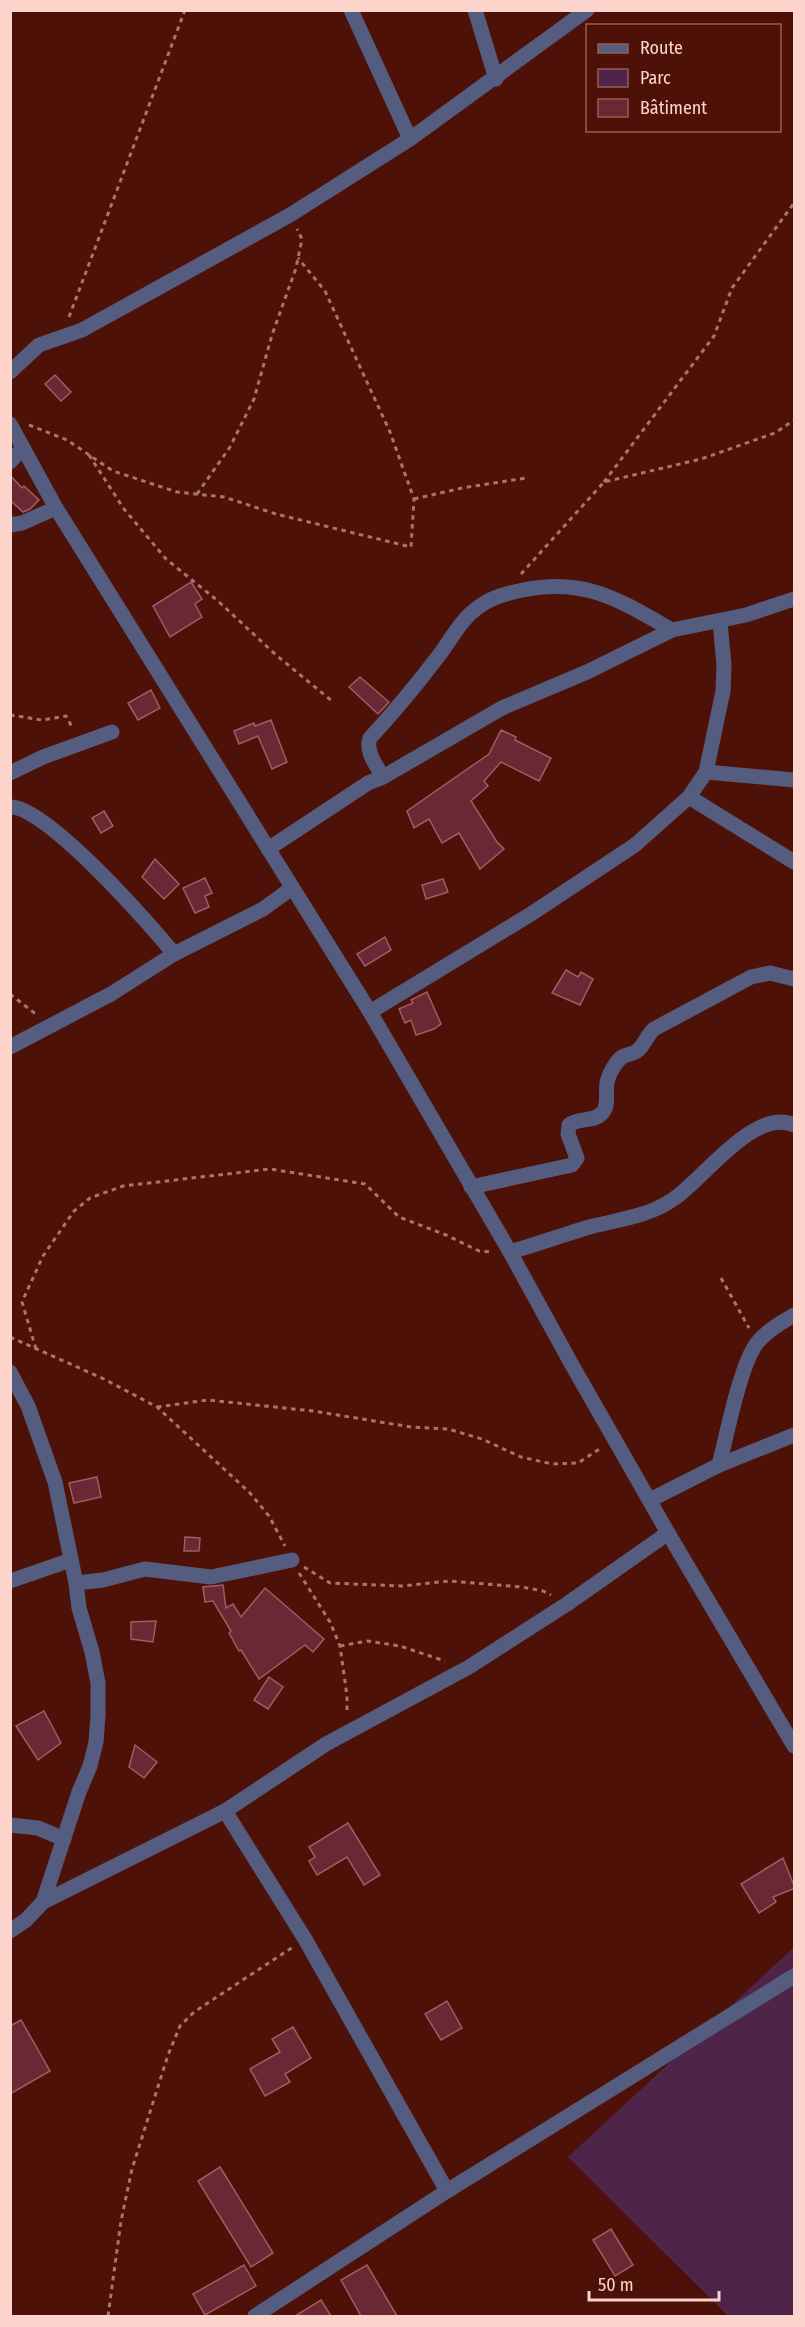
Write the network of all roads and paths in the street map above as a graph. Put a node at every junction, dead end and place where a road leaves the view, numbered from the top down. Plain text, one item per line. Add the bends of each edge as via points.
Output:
1 (185, 10) edge
2 (351, 10) edge
3 (475, 10) edge
4 (587, 10) edge
5 (570, 16) edge
6 (495, 78) junction
7 (410, 139) junction
8 (795, 203) edge
9 (290, 215) junction
10 (298, 258) junction
11 (62, 337) junction
12 (10, 372) edge
13 (795, 420) edge
14 (15, 422) edge
15 (23, 448) junction
16 (88, 454) junction
17 (10, 462) edge
18 (526, 478) dead end
19 (604, 482) junction
20 (197, 494) junction
21 (414, 499) junction
22 (56, 508) junction
23 (10, 525) edge
24 (504, 593) junction
25 (795, 599) edge
26 (720, 622) junction
27 (672, 630) junction
28 (332, 701) dead end
29 (10, 715) edge
30 (112, 732) dead end
31 (80, 744) junction
32 (706, 772) junction
33 (10, 773) edge
34 (383, 777) junction
35 (795, 780) edge
36 (689, 797) junction
37 (10, 807) edge
38 (268, 849) junction
39 (795, 862) edge
40 (292, 888) junction
41 (174, 954) junction
42 (795, 979) edge
43 (10, 994) edge
44 (370, 1012) junction
45 (51, 1026) junction
46 (10, 1047) edge
47 (795, 1125) edge
48 (471, 1187) junction
49 (510, 1252) junction
50 (721, 1278) dead end
51 (795, 1315) edge
52 (10, 1337) edge
53 (757, 1343) junction
54 (36, 1349) junction
55 (10, 1372) edge
56 (795, 1435) edge
57 (616, 1439) junction
58 (719, 1465) junction
59 (650, 1500) junction
60 (668, 1533) junction
61 (71, 1560) junction
62 (292, 1560) joint
63 (10, 1581) edge
64 (76, 1583) junction
65 (567, 1605) junction
66 (340, 1646) dead end
67 (469, 1667) junction
68 (795, 1746) edge
69 (225, 1811) junction
70 (10, 1825) edge
71 (64, 1839) junction
72 (43, 1902) junction
73 (10, 1930) edge
74 (305, 1939) junction
75 (795, 1976) edge
76 (447, 2191) junction
77 (108, 2316) edge
78 (255, 2316) edge

1 - 11 path
2 - 7 street
3 - 6 street
4 - 5 street
5 - 6 street
6 - 7 street
7 - 9 street
8 - 19 path via 732,288 714,336
9 - 10 path via 302,240
9 - 11 street via 82,330
10 - 20 path via 254,399 230,447
10 - 21 path via 325,291 390,432
11 - 12 street via 39,345
13 - 19 path via 775,434 701,459
14 - 15 street
14 - 16 path via 67,440
15 - 17 street
15 - 22 street
16 - 20 path via 113,471 177,492
16 - 28 path via 124,509 166,559
18 - 21 path
19 - 24 path
20 - 21 path via 224,497 411,547
22 - 23 street
22 - 38 street
24 - 27 street via 560,585 582,588 626,603
24 - 34 street via 469,615 370,738 370,753
25 - 26 street
26 - 27 street
26 - 32 street via 723,691
27 - 34 street via 502,708
29 - 31 path via 42,720 66,716
30 - 31 street
31 - 33 street
32 - 35 street
32 - 36 street
34 - 38 street
36 - 39 street
36 - 44 street via 635,844 531,914
37 - 41 street via 23,808 48,825 128,900
38 - 40 street
40 - 41 street via 263,909
40 - 44 street
41 - 45 street
42 - 48 street via 770,973 751,977 654,1029 639,1049 620,1058 606,1085 603,1112 569,1125 568,1134 577,1158 572,1165
43 - 45 path
44 - 48 street
45 - 46 street
47 - 49 street via 782,1121 759,1128 677,1197 646,1213
48 - 49 street
49 - 54 path via 478,1251 399,1218 365,1184 270,1169 123,1186 90,1198 74,1211 43,1256 22,1302
49 - 57 street
50 - 53 path
51 - 53 street
52 - 54 path
53 - 58 street via 747,1360
54 - 57 path via 114,1383 157,1407 208,1401 448,1429 521,1457 552,1464 578,1463
55 - 61 street via 28,1406 55,1482
56 - 58 street
57 - 59 street
58 - 59 street
59 - 60 street
60 - 65 street
60 - 68 street
61 - 63 street
61 - 64 street
62 - 64 street via 211,1577 145,1569
62 - 65 path via 330,1583 402,1586 449,1581 522,1587 543,1591
64 - 71 street via 98,1683 98,1715 90,1766
65 - 67 street
66 - 67 path via 367,1641 400,1646
67 - 69 street via 326,1744
69 - 72 street
69 - 74 street
70 - 71 street via 38,1828
71 - 72 street
72 - 73 street
74 - 76 street
74 - 77 path via 180,2025 132,2169
75 - 76 street
76 - 78 street

